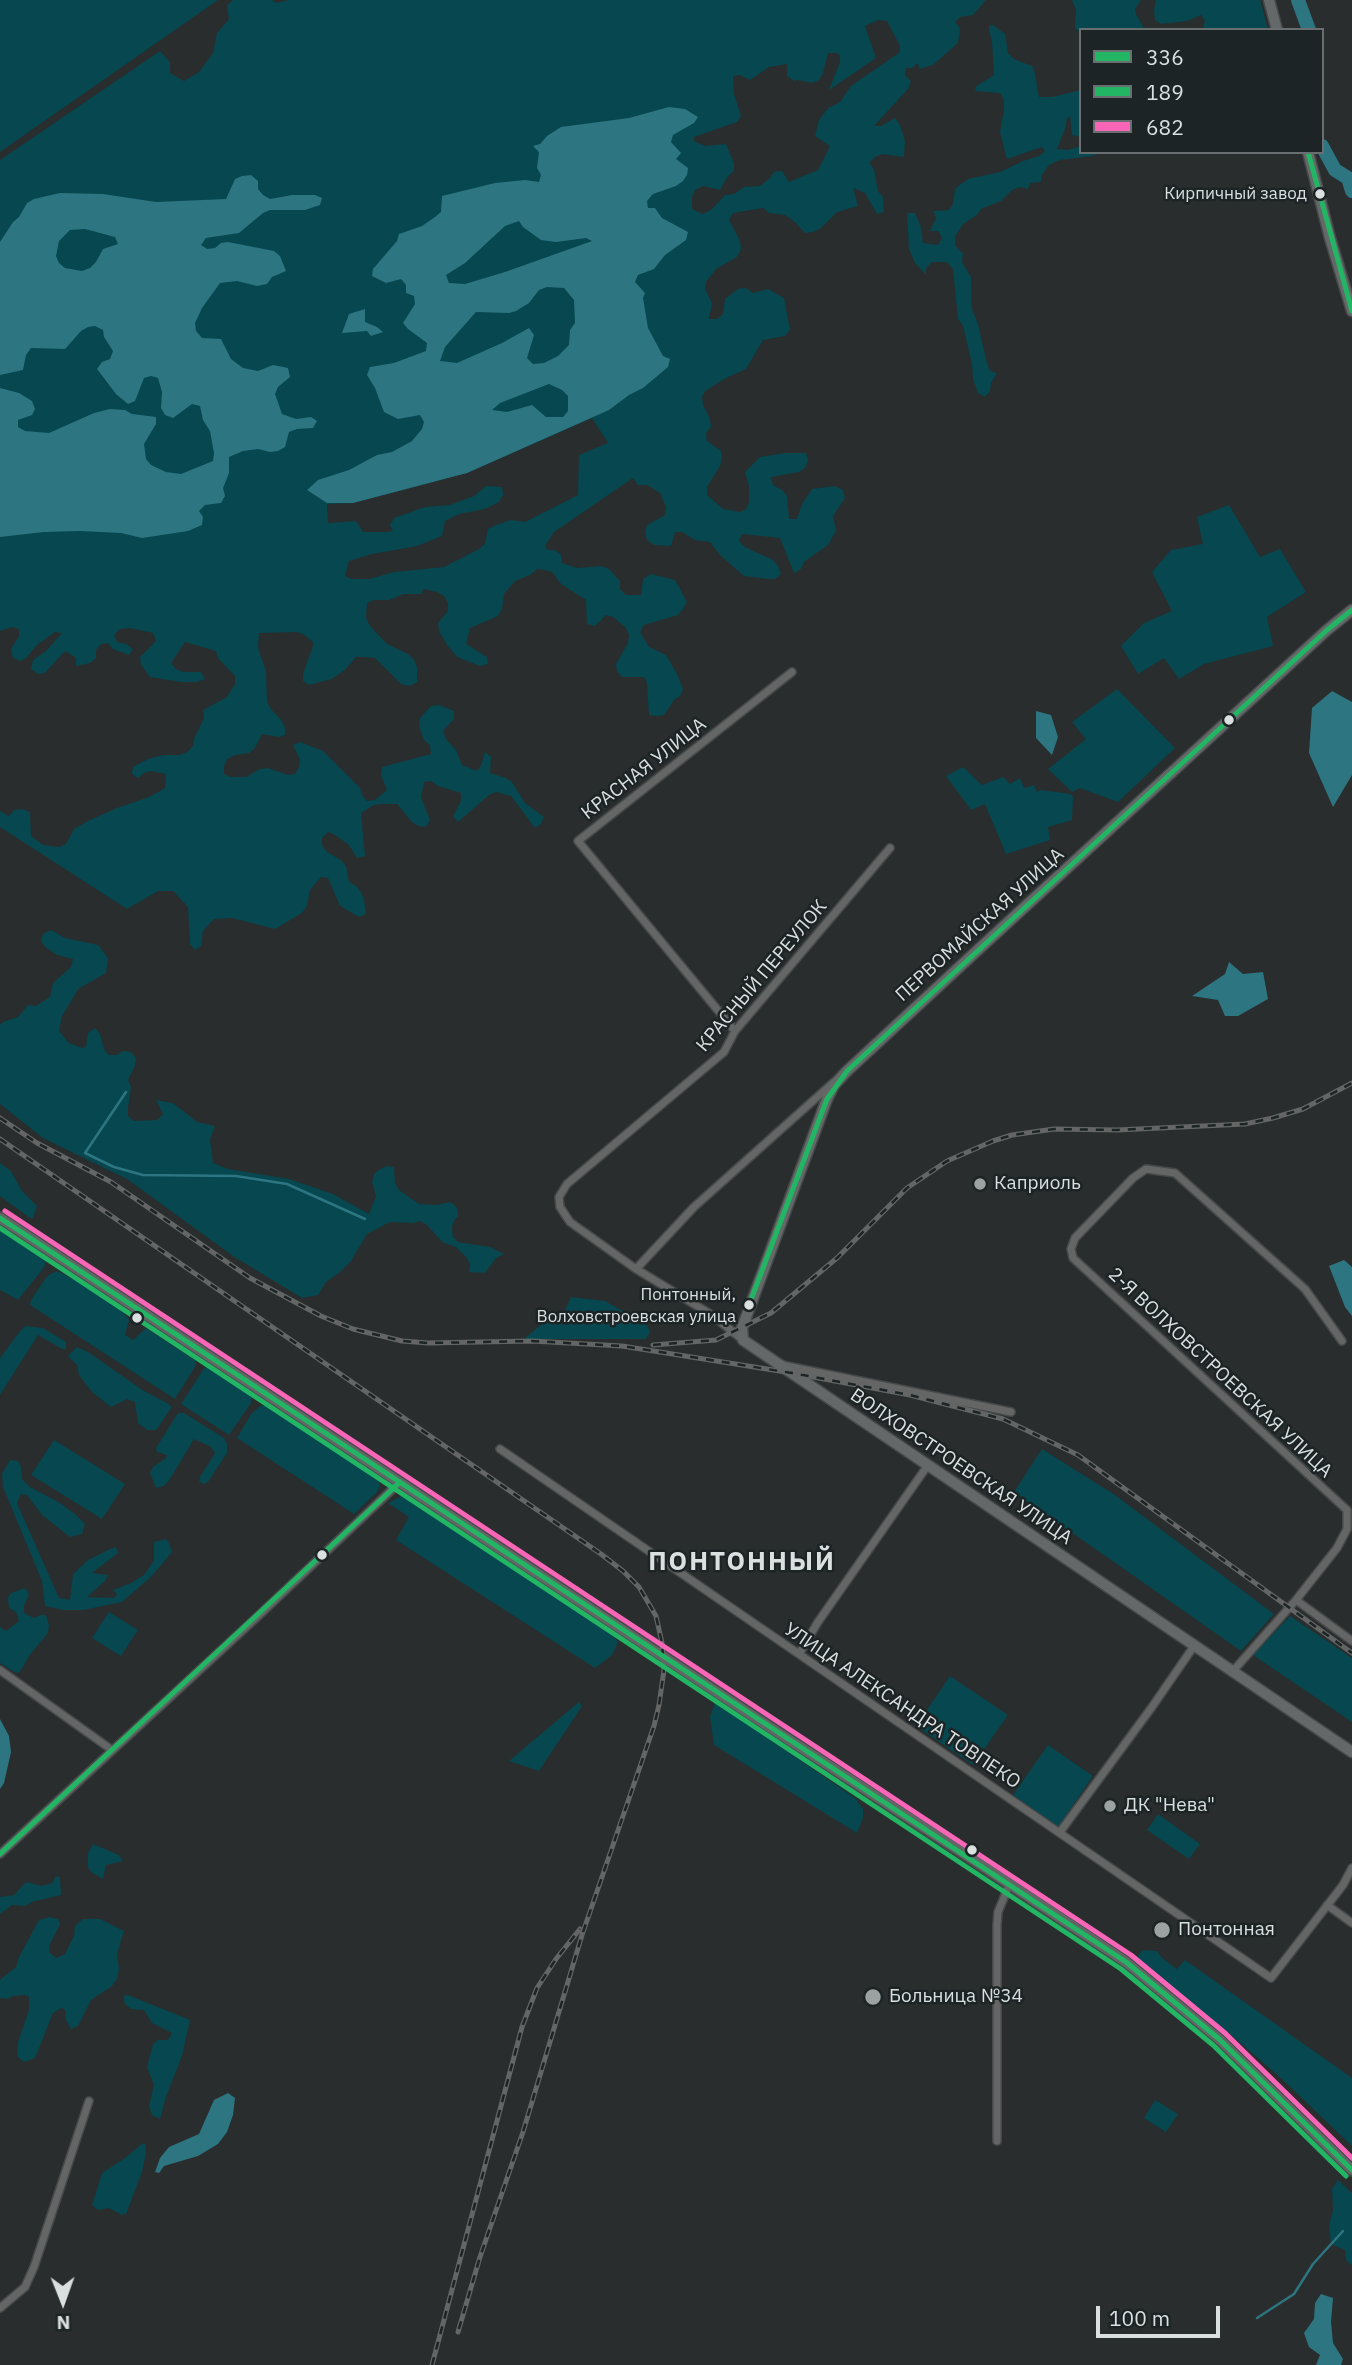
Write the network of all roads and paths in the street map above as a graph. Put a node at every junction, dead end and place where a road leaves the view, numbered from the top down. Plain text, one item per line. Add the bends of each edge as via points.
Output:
1 (1269, 0) edge
2 (1276, 28) edge
3 (1308, 154) edge
4 (1352, 312) edge
5 (1352, 610) edge
6 (792, 673) dead end
7 (890, 848) dead end
8 (735, 1031) junction
9 (847, 1071) junction
10 (559, 1202) joint
11 (0, 1218) edge
12 (636, 1269) junction
13 (743, 1339) junction
14 (1342, 1342) dead end
15 (780, 1365) junction
16 (1011, 1412) dead end
17 (500, 1449) dead end
18 (928, 1465) junction
19 (400, 1482) junction
20 (1296, 1600) junction
21 (1352, 1641) edge
22 (1194, 1646) junction
23 (799, 1654) junction
24 (0, 1670) edge
25 (1233, 1671) junction
26 (112, 1750) junction
27 (1352, 1752) edge
28 (1060, 1832) junction
29 (0, 1854) edge
30 (1352, 1868) edge
31 (1010, 1883) junction
32 (1327, 1905) junction
33 (1352, 1923) edge
34 (89, 2101) dead end
35 (997, 2141) dead end
36 (1352, 2170) edge
37 (0, 2308) edge

1 - 2 street
3 - 4 street
5 - 9 street, ПЕРВОМАЙСКАЯ УЛИЦА
6 - 8 street, КРАСНАЯ УЛИЦА via 578,841
7 - 8 street, КРАСНЫЙ ПЕРЕУЛОК
8 - 10 street, КРАСНЫЙ ПЕРЕУЛОК via 724,1052 567,1184
9 - 12 street via 694,1207
9 - 13 street, ПЕРВОМАЙСКАЯ УЛИЦА via 827,1098 749,1305
10 - 12 street, ВОЛХОВСТРОЕВСКАЯ УЛИЦА via 570,1222
11 - 19 main road
12 - 13 street, ВОЛХОВСТРОЕВСКАЯ УЛИЦА
13 - 15 street, ВОЛХОВСТРОЕВСКАЯ УЛИЦА
14 - 20 street, 2-Я ВОЛХОВСТРОЕВСКАЯ УЛИЦА via 1305,1289 1175,1172 1146,1169 1075,1238 1073,1258 1347,1510 1347,1529 1337,1548
15 - 16 street
15 - 18 street, ВОЛХОВСТРОЕВСКАЯ УЛИЦА
17 - 23 street, УЛИЦА АЛЕКСАНДРА ТОВПЕКО
18 - 22 street, ВОЛХОВСТРОЕВСКАЯ УЛИЦА
18 - 23 street
19 - 26 street
19 - 31 main road
20 - 21 street
20 - 25 street
22 - 25 street, ВОЛХОВСТРОЕВСКАЯ УЛИЦА
22 - 28 street
23 - 28 street, УЛИЦА АЛЕКСАНДРА ТОВПЕКО
24 - 26 street
25 - 27 street, ВОЛХОВСТРОЕВСКАЯ УЛИЦА
26 - 29 street
28 - 32 street, УЛИЦА АЛЕКСАНДРА ТОВПЕКО via 1271,1978
30 - 32 street
31 - 35 street via 997,1925
31 - 36 main road via 1185,2009
32 - 33 street
34 - 37 street via 34,2267 25,2287

